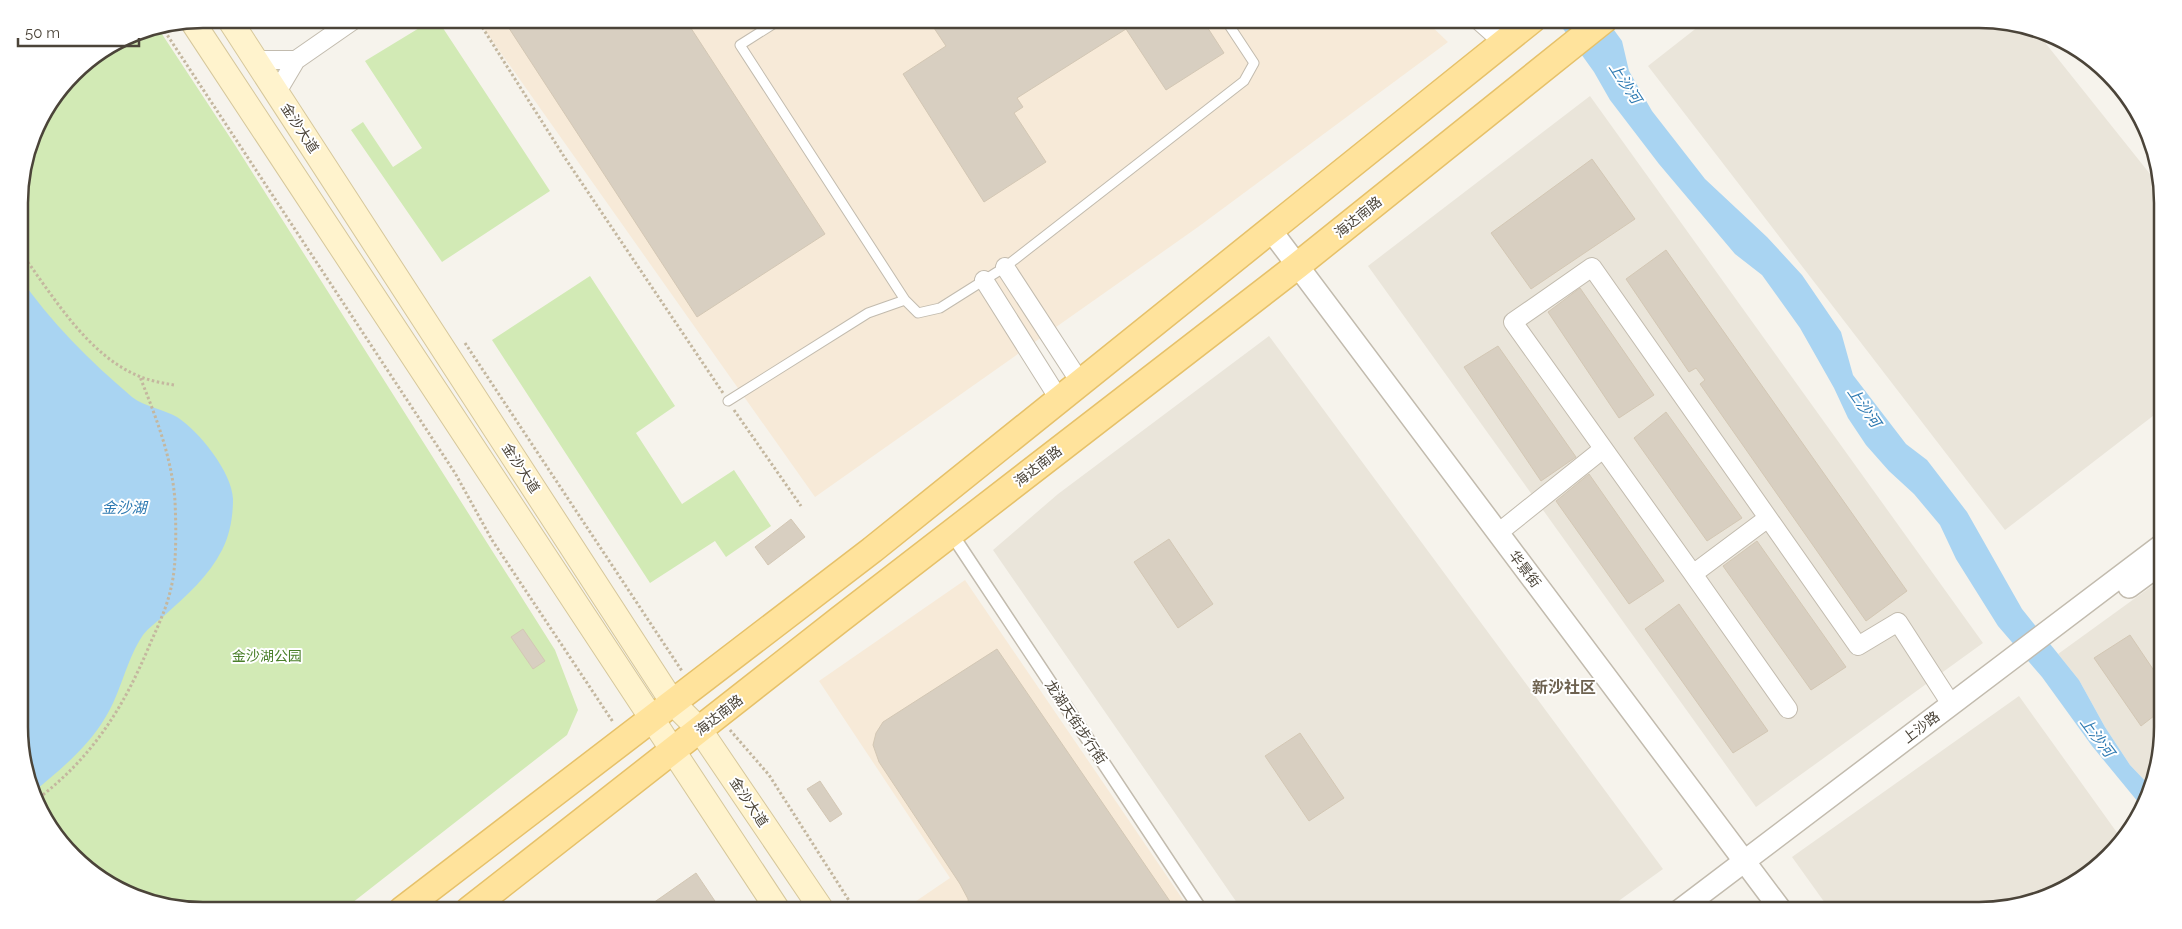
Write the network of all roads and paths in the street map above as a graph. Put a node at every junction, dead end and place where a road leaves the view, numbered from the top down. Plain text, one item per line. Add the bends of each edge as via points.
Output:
1 (197, 28) edge
2 (235, 28) edge
3 (342, 28) edge
4 (483, 28) edge
5 (767, 28) edge
6 (1231, 28) edge
7 (1487, 28) edge
8 (1522, 28) edge
9 (1594, 28) edge
10 (165, 32) edge
11 (1504, 43) junction
12 (256, 60) junction
13 (296, 60) junction
14 (277, 92) junction
15 (1270, 229) junction
16 (28, 262) edge
17 (1297, 266) junction
18 (1005, 267) junction
19 (984, 280) junction
20 (905, 300) junction
21 (462, 338) dead end
22 (140, 377) junction
23 (1080, 382) junction
24 (174, 385) dead end
25 (1059, 399) junction
26 (728, 401) junction
27 (1603, 449) junction
28 (801, 506) dead end
29 (1768, 518) junction
30 (951, 533) junction
31 (1498, 533) junction
32 (2154, 552) edge
33 (2154, 568) edge
34 (1693, 574) junction
35 (2055, 634) junction
36 (2017, 662) junction
37 (683, 695) junction
38 (1951, 704) junction
39 (1788, 709) dead end
40 (653, 719) junction
41 (709, 723) junction
42 (625, 740) junction
43 (673, 752) junction
44 (42, 795) edge
45 (1749, 867) junction
46 (1196, 901) edge
47 (1694, 901) edge
48 (1712, 901) edge
49 (1774, 901) edge
50 (413, 902) edge
51 (480, 902) edge
52 (772, 902) edge
53 (817, 902) edge
54 (849, 902) edge

1 - 40 main road, 金沙大道
2 - 12 main road, 金沙大道
3 - 13 street
4 - 26 path via 570,166
5 - 20 lane via 740,45
6 - 18 lane via 1254,63 1244,81
7 - 11 street
8 - 11 main road
9 - 17 main road, 海达南路
10 - 42 path via 455,473 492,540
11 - 15 main road
12 - 13 street
12 - 14 main road, 金沙大道
13 - 14 street
14 - 37 main road, 金沙大道
15 - 17 street, 华景街
15 - 23 main road
16 - 22 path via 90,342 114,362
17 - 30 main road, 海达南路
17 - 31 street, 华景街
18 - 19 lane
18 - 23 street
19 - 20 lane via 933,310 918,313
19 - 25 street
20 - 26 lane via 868,313
21 - 37 path
22 - 24 path
22 - 44 path via 158,421 175,500 172,587 137,676 112,720 81,760
23 - 25 main road
25 - 37 main road via 872,550
26 - 28 path
27 - 29 street via 1513,322 1592,266
27 - 31 street
27 - 34 street
29 - 34 street
29 - 38 street via 1858,646 1898,622
30 - 41 main road, 海达南路
30 - 46 street, 龙湖天街步行街
31 - 45 street, 华景街
32 - 35 street, 上沙路
33 - 35 street, 上沙路
34 - 39 street
35 - 36 street, 上沙路
36 - 38 street, 上沙路
36 - 45 street, 上沙路
37 - 40 main road
37 - 41 main road, 金沙大道
38 - 45 street, 上沙路
40 - 42 main road
40 - 43 main road, 金沙大道
41 - 43 main road, 海达南路
41 - 53 main road, 金沙大道
41 - 54 path via 769,775
42 - 50 main road
43 - 51 main road, 海达南路
43 - 52 main road, 金沙大道
45 - 47 street, 上沙路
45 - 48 street, 上沙路
45 - 49 street, 华景街

